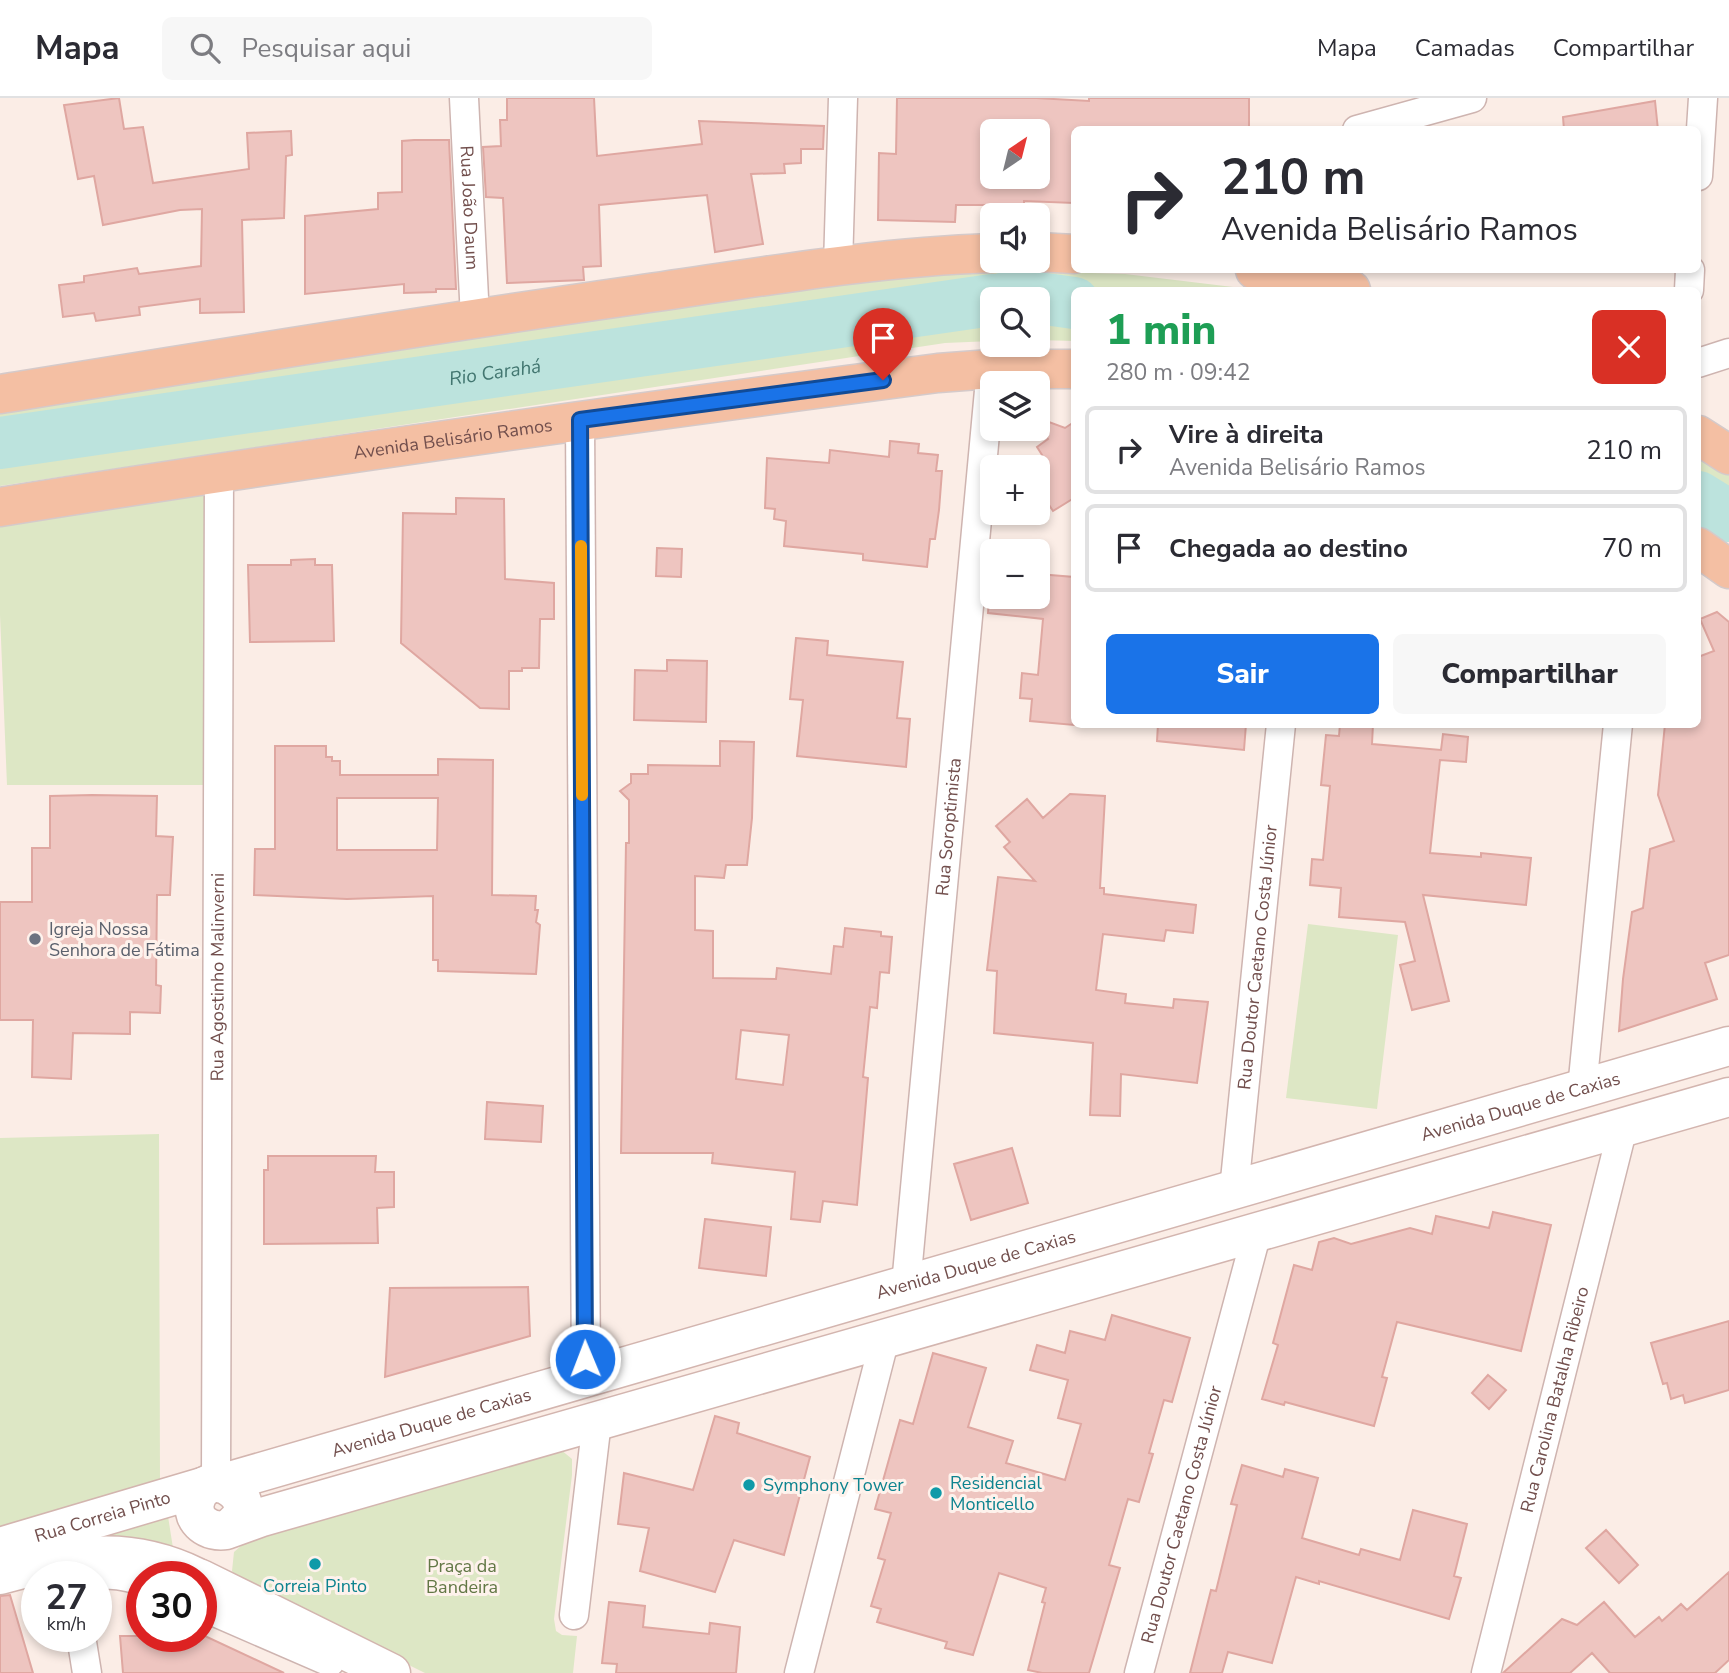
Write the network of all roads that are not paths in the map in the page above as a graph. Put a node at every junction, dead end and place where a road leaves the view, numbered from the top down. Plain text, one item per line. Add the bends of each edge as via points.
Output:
1 (464, 98) edge
2 (843, 98) edge
3 (1472, 98) edge
4 (1703, 98) edge
5 (1371, 126) edge
6 (1701, 129) edge
7 (980, 253) edge
8 (1050, 253) edge
9 (1071, 254) edge
10 (838, 266) junction
11 (1269, 273) edge
12 (1337, 287) edge
13 (475, 318) junction
14 (1729, 354) edge
15 (1701, 362) edge
16 (991, 369) junction
17 (1071, 369) edge
18 (0, 394) edge
19 (580, 420) junction
20 (1701, 437) edge
21 (1729, 456) edge
22 (219, 472) junction
23 (0, 507) edge
24 (1701, 549) edge
25 (1729, 569) edge
26 (1281, 728) edge
27 (1618, 728) edge
28 (1729, 1046) edge
29 (1581, 1089) junction
30 (1729, 1097) edge
31 (1623, 1127) junction
32 (1234, 1190) junction
33 (1257, 1232) junction
34 (906, 1285) junction
35 (885, 1338) junction
36 (586, 1378) junction
37 (597, 1421) junction
38 (215, 1484) junction
39 (220, 1530) junction
40 (0, 1548) edge
41 (157, 1561) edge
42 (210, 1561) edge
43 (0, 1575) edge
44 (217, 1593) edge
45 (217, 1594) edge
46 (575, 1615) dead end
47 (84, 1652) edge
48 (87, 1673) edge
49 (359, 1673) edge
50 (391, 1673) edge
51 (799, 1673) edge
52 (1139, 1673) edge
53 (1486, 1673) edge

1 - 13 street, Rua João Daum
2 - 10 street
3 - 5 street
4 - 6 street
7 - 10 main road
8 - 9 main road
10 - 13 main road
11 - 12 main road
13 - 18 main road
14 - 15 street
16 - 17 main road, Avenida Belisário Ramos
16 - 19 main road, Avenida Belisário Ramos
16 - 34 street, Rua Soroptimista
19 - 22 main road, Avenida Belisário Ramos
19 - 36 street
20 - 21 main road
22 - 23 main road, Avenida Belisário Ramos
22 - 38 street, Rua Agostinho Malinverni
24 - 25 main road
26 - 32 street, Rua Doutor Caetano Costa Júnior
27 - 29 street
28 - 29 main road, Avenida Duque de Caxias
29 - 32 main road, Avenida Duque de Caxias
30 - 31 main road
31 - 33 main road
31 - 53 street, Rua Carolina Batalha Ribeiro
32 - 34 main road, Avenida Duque de Caxias
33 - 35 main road
33 - 52 street, Rua Doutor Caetano Costa Júnior
34 - 36 main road, Avenida Duque de Caxias
35 - 37 main road
35 - 51 street
36 - 38 main road, Avenida Duque de Caxias
37 - 39 main road
37 - 46 street
38 - 39 main road via 196,1499 196,1515 200,1522
38 - 40 main road, Rua Correia Pinto
39 - 42 main road
41 - 43 main road, Rua Correia Pinto via 100,1554
44 - 50 main road, Rua Correia Pinto
45 - 49 street
47 - 48 street

